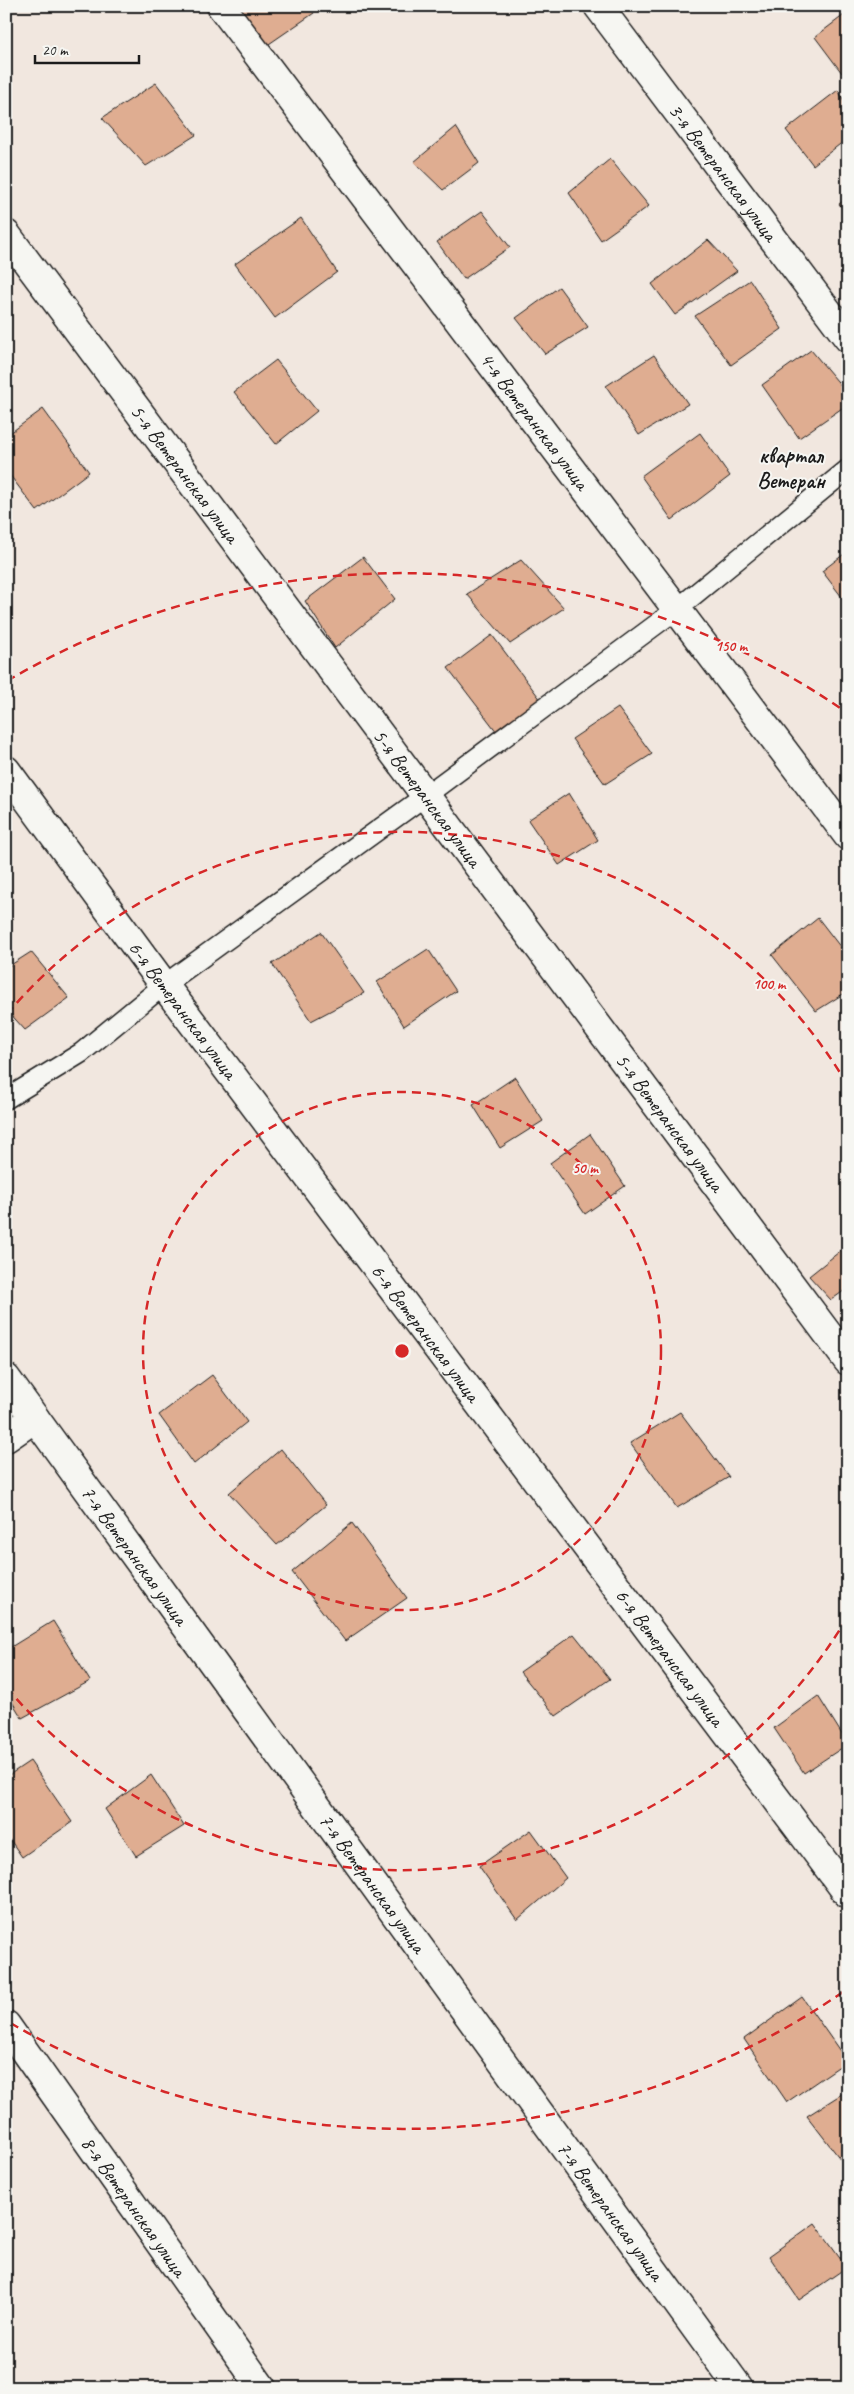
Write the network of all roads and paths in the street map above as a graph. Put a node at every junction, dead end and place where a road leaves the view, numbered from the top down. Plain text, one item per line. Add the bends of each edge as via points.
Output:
1 (222, 6) edge
2 (598, 6) edge
3 (6, 234) edge
4 (848, 338) edge
5 (848, 469) edge
6 (677, 608) junction
7 (6, 770) edge
8 (425, 796) junction
9 (848, 836) edge
10 (164, 984) junction
11 (6, 1099) edge
12 (848, 1361) edge
13 (6, 1378) edge
14 (35, 1418) junction
15 (6, 1438) edge
16 (848, 1894) edge
17 (6, 2025) edge
18 (262, 2388) edge
19 (738, 2388) edge

1 - 6 street, 4-я Ветеранская улица
2 - 4 street, 3-я Ветеранская улица
3 - 8 street, 5-я Ветеранская улица
5 - 6 lane
6 - 8 lane
6 - 9 street, 4-я Ветеранская улица
7 - 10 street, 6-я Ветеранская улица
8 - 10 lane
8 - 12 street, 5-я Ветеранская улица
10 - 11 lane via 81,1053
10 - 16 street, 6-я Ветеранская улица
13 - 14 street, 7-я Ветеранская улица
14 - 15 street
14 - 19 street, 7-я Ветеранская улица
17 - 18 street, 8-я Ветеранская улица

